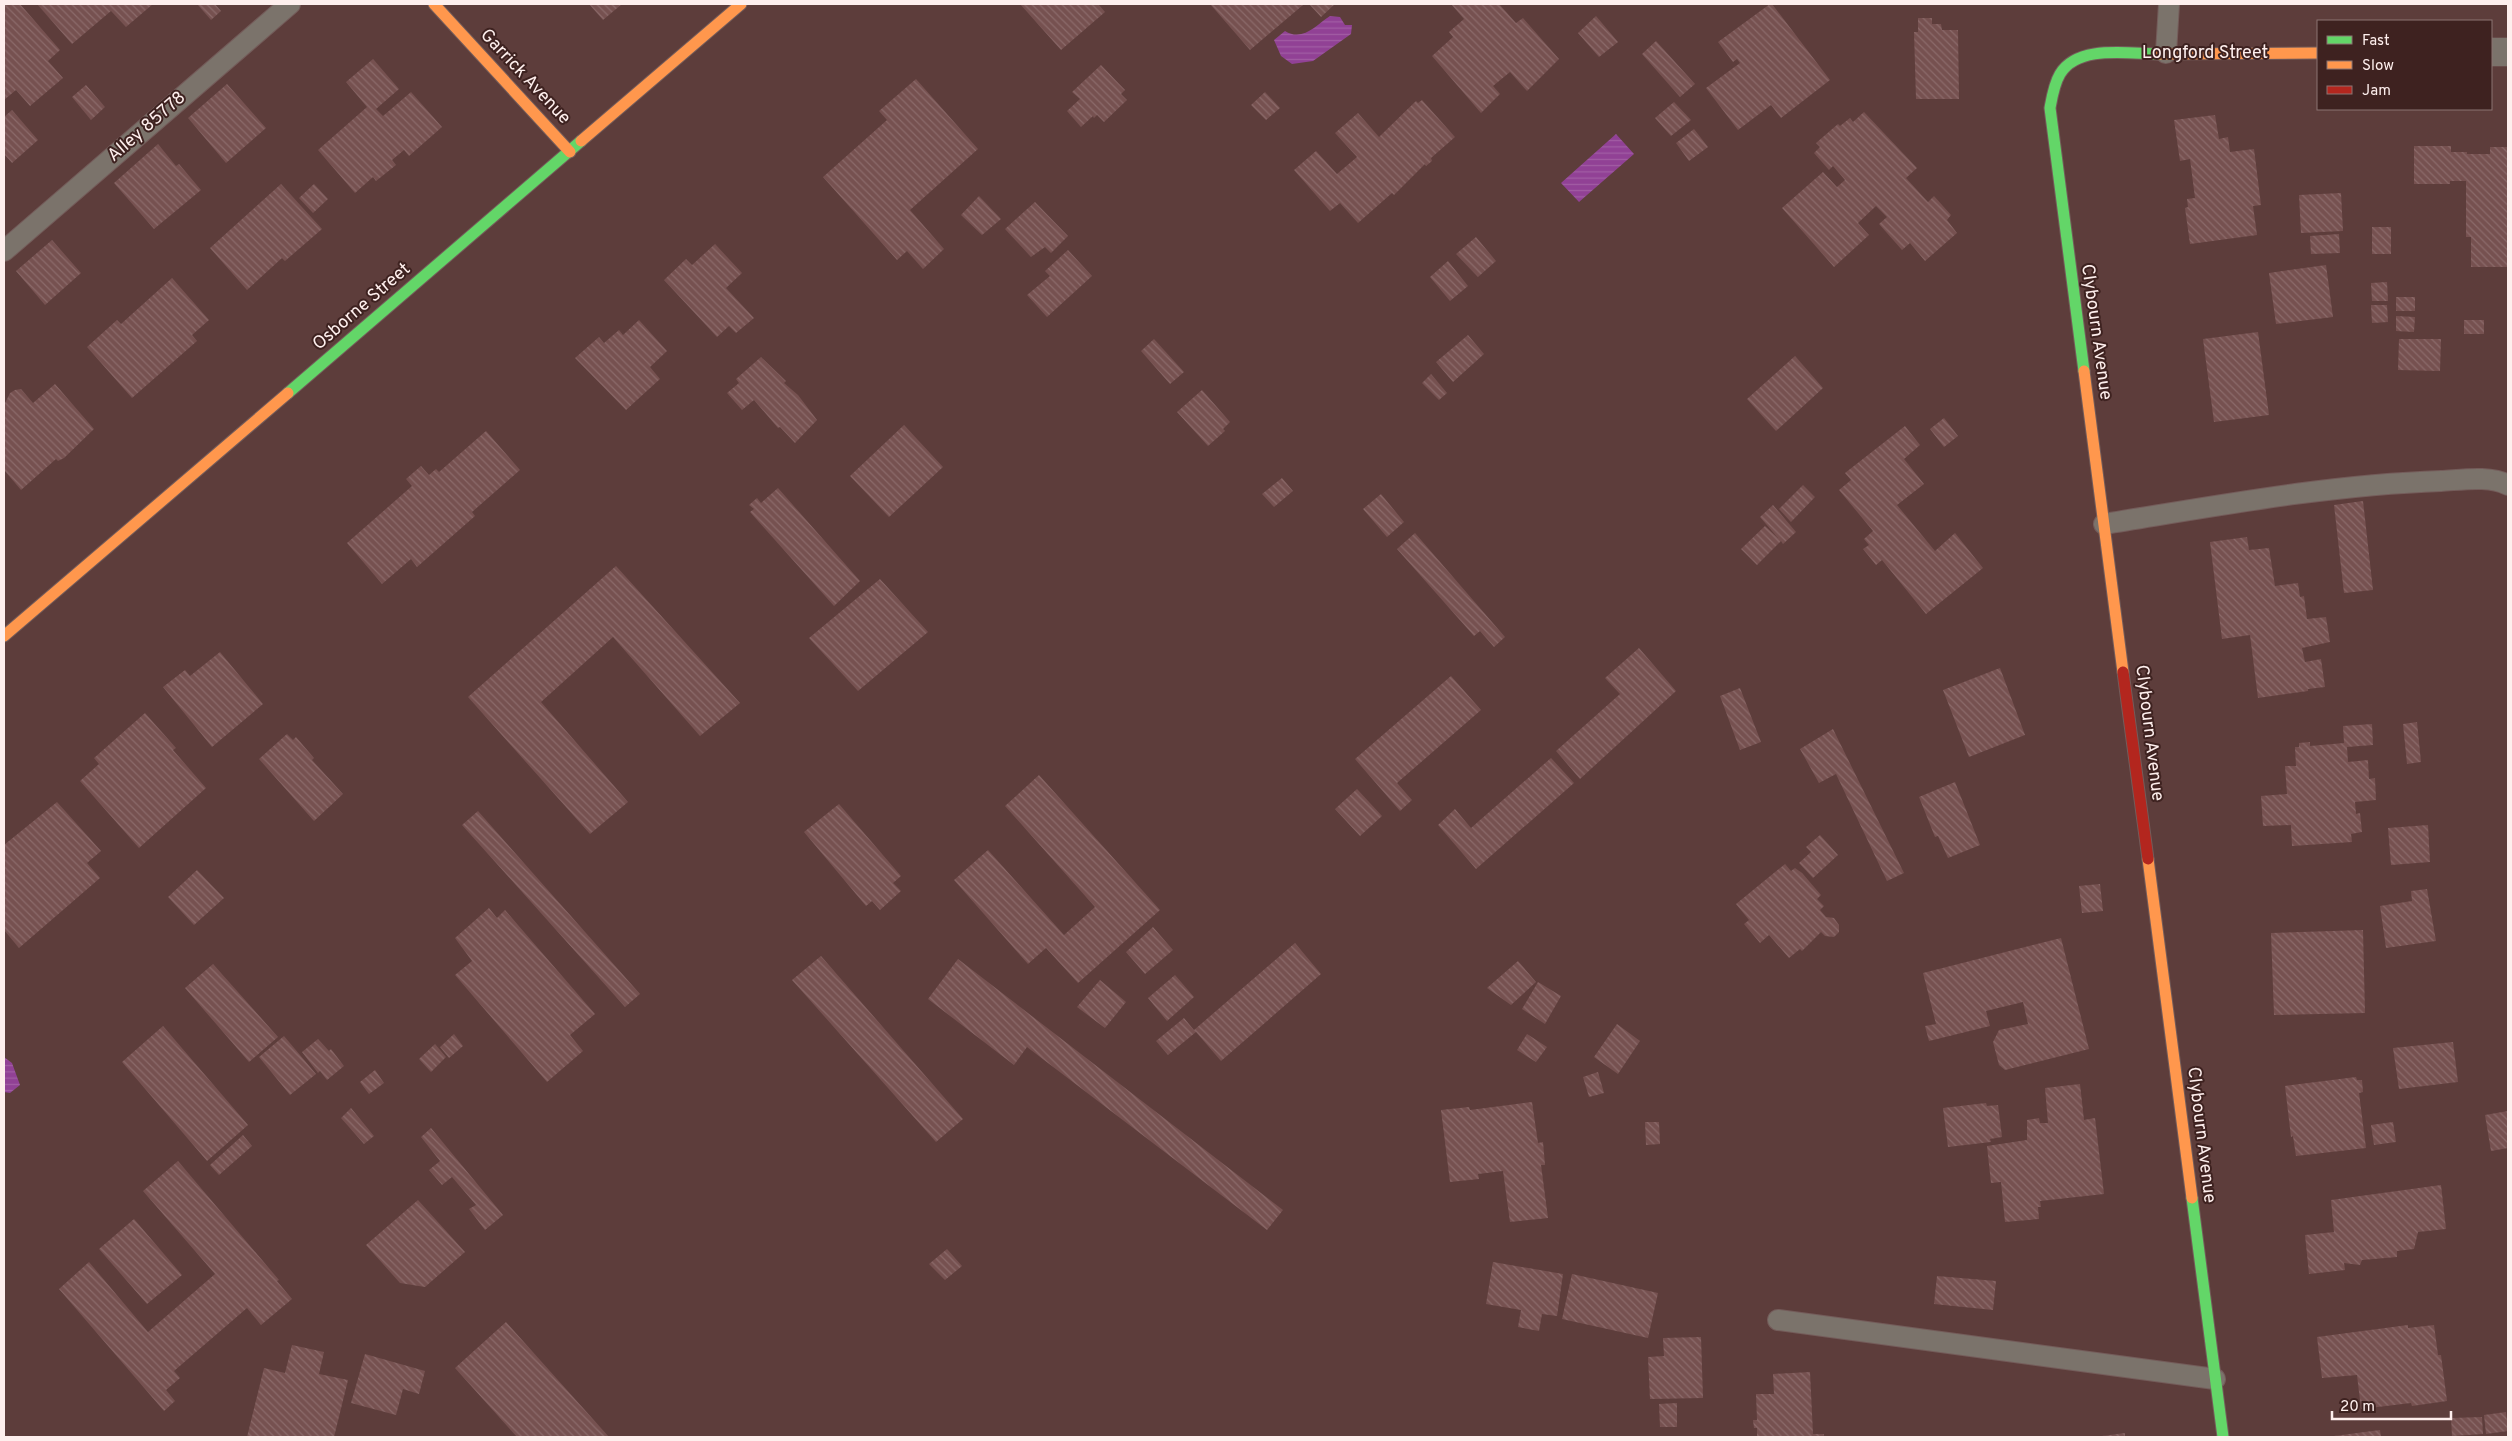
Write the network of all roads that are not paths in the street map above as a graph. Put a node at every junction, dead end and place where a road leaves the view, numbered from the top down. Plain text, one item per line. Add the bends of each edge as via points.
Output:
1 (290, 4) edge
2 (434, 4) edge
3 (741, 4) edge
4 (2169, 4) edge
5 (2317, 52) edge
6 (2492, 52) edge
7 (2508, 52) edge
8 (2166, 53) junction
9 (2091, 54) joint
10 (570, 152) junction
11 (4, 251) edge
12 (2508, 485) edge
13 (2104, 524) junction
14 (4, 636) edge
15 (1778, 1320) dead end
16 (2215, 1379) junction
17 (2223, 1437) edge

1 - 11 lane, Alley 85778
2 - 10 street, Garrick Avenue
3 - 10 street, Osborne Street
4 - 8 lane
5 - 8 street, Longford Street
6 - 7 street
8 - 9 street, Longford Street
9 - 13 street, Clybourn Avenue via 2070,60 2055,80 2050,108
10 - 14 street, Osborne Street
12 - 13 lane via 2476,480 2388,483 2262,498
13 - 16 street, Clybourn Avenue
15 - 16 lane
16 - 17 street, Clybourn Avenue

